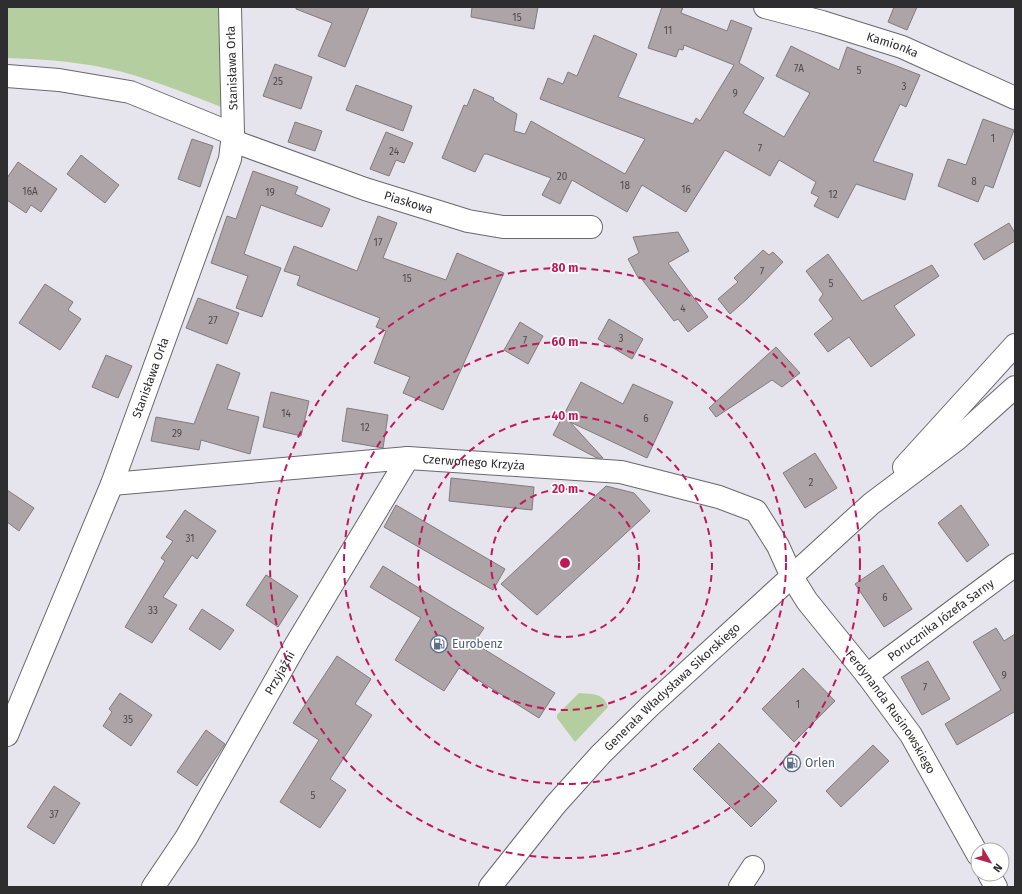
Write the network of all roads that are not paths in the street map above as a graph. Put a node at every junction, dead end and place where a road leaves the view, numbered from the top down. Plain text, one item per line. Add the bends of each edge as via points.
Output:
1 (230, 7) edge
2 (765, 7) edge
3 (7, 76) edge
4 (1015, 98) edge
5 (233, 137) junction
6 (591, 227) dead end
7 (1015, 345) edge
8 (1015, 387) edge
9 (408, 458) junction
10 (112, 484) junction
11 (871, 504) junction
12 (1013, 573) edge
13 (792, 577) junction
14 (867, 675) junction
15 (7, 735) edge
16 (971, 842) edge
17 (753, 867) dead end
18 (153, 887) edge
19 (490, 887) edge
20 (740, 887) edge

1 - 5 street, Stanisława Orła
2 - 4 street, Kamionka via 902,47
3 - 5 street, Piaskowa via 59,80 130,92
5 - 6 street, Piaskowa via 365,189 473,222 503,227
5 - 10 street, Stanisława Orła via 230,159
7 - 11 street, Generała Władysława Sikorskiego
8 - 11 street, Generała Władysława Sikorskiego via 956,440
9 - 10 street, Czerwonego Krzyża
9 - 13 street, Czerwonego Krzyża via 621,472 719,497 756,511 778,546
9 - 18 street, Przyjaźni via 295,646 186,838
10 - 15 street, Stanisława Orła
11 - 13 street, Generała Władysława Sikorskiego
12 - 14 street, Porucznika Józefa Sarny
13 - 14 street, Ferdynanda Rusinowskiego via 812,607
13 - 19 street, Generała Władysława Sikorskiego via 601,754 556,804
14 - 16 street, Ferdynanda Rusinowskiego via 911,735
17 - 20 street

